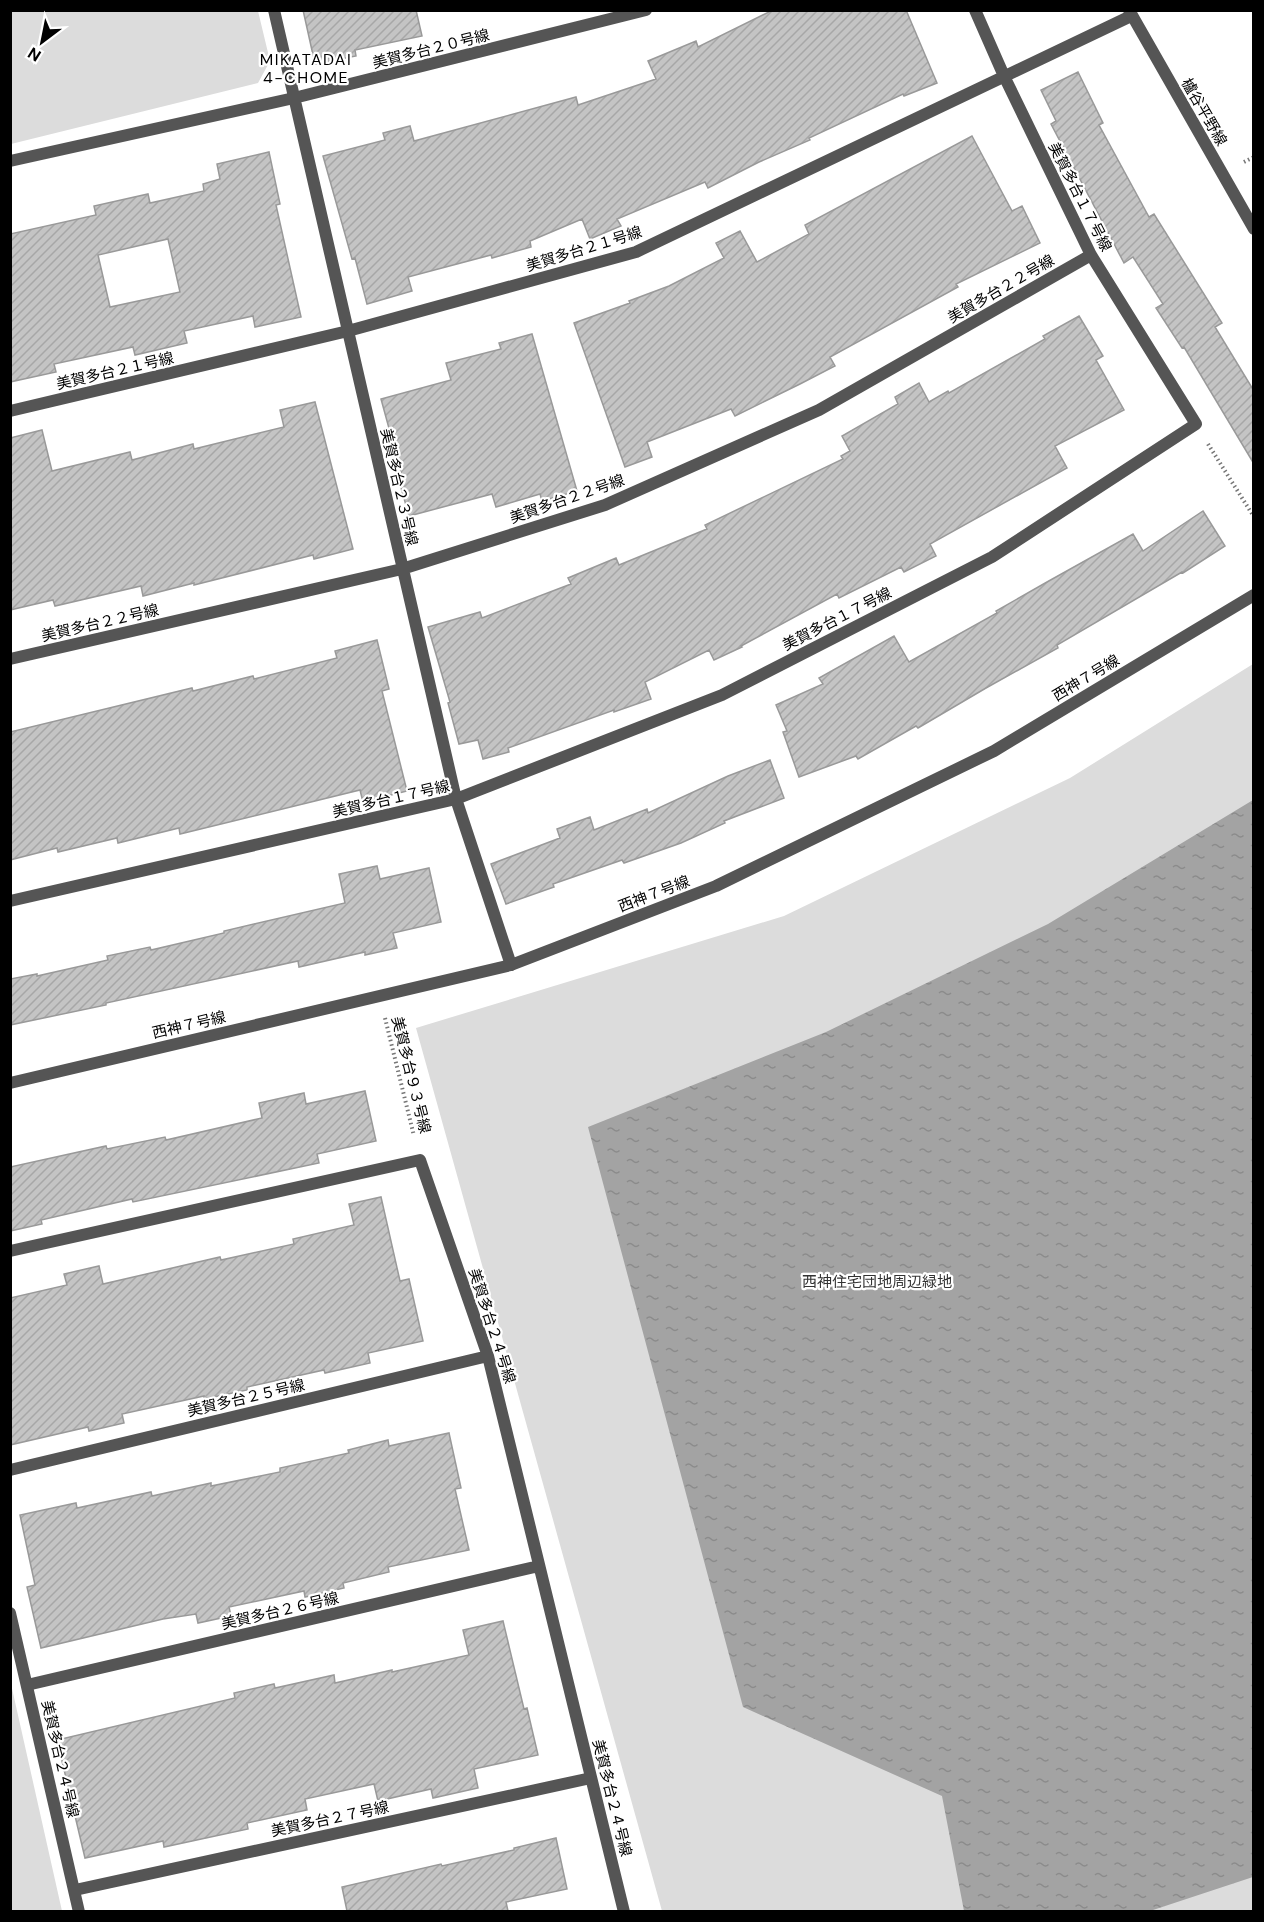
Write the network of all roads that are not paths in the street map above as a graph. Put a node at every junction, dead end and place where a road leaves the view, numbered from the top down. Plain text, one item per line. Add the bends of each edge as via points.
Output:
1 (274, 10) edge
2 (646, 10) edge
3 (975, 10) edge
4 (1130, 13) edge
5 (1004, 76) junction
6 (294, 98) junction
7 (10, 161) edge
8 (1254, 229) edge
9 (1092, 255) junction
10 (348, 331) junction
11 (10, 411) edge
12 (402, 570) junction
13 (1254, 595) edge
14 (10, 659) edge
15 (456, 799) junction
16 (10, 901) edge
17 (511, 965) junction
18 (10, 1083) edge
19 (10, 1251) edge
20 (489, 1356) junction
21 (10, 1470) edge
22 (539, 1566) junction
23 (10, 1613) edge
24 (27, 1685) junction
25 (591, 1778) junction
26 (75, 1890) junction
27 (79, 1911) edge
28 (624, 1911) edge

1 - 6 street, 美賀多台２３号線
2 - 6 street, 美賀多台２０号線
3 - 5 street, 美賀多台１７号線
4 - 5 street, 美賀多台２１号線
4 - 8 street, 櫨谷平野線
5 - 9 street, 美賀多台１７号線
5 - 10 street, 美賀多台２１号線 via 636,252
6 - 7 street, 美賀多台２０号線
6 - 10 street, 美賀多台２３号線
9 - 12 street, 美賀多台２２号線 via 819,410 605,505
9 - 15 street, 美賀多台１７号線 via 1196,424 992,557 722,695
10 - 11 street, 美賀多台２１号線
10 - 12 street, 美賀多台２３号線
12 - 14 street, 美賀多台２２号線
12 - 15 street, 美賀多台２３号線
13 - 17 street, 西神７号線 via 994,751 716,886
15 - 16 street, 美賀多台１７号線
15 - 17 street, 美賀多台２３号線
17 - 18 street, 西神７号線
19 - 20 street, 美賀多台２４号線 via 420,1160
20 - 21 street, 美賀多台２５号線
20 - 22 street, 美賀多台２４号線
22 - 24 street, 美賀多台２６号線
22 - 25 street, 美賀多台２４号線
23 - 24 street, 美賀多台２４号線
24 - 26 street, 美賀多台２４号線
25 - 26 street, 美賀多台２７号線
25 - 28 street, 美賀多台２４号線
26 - 27 street, 美賀多台２４号線

